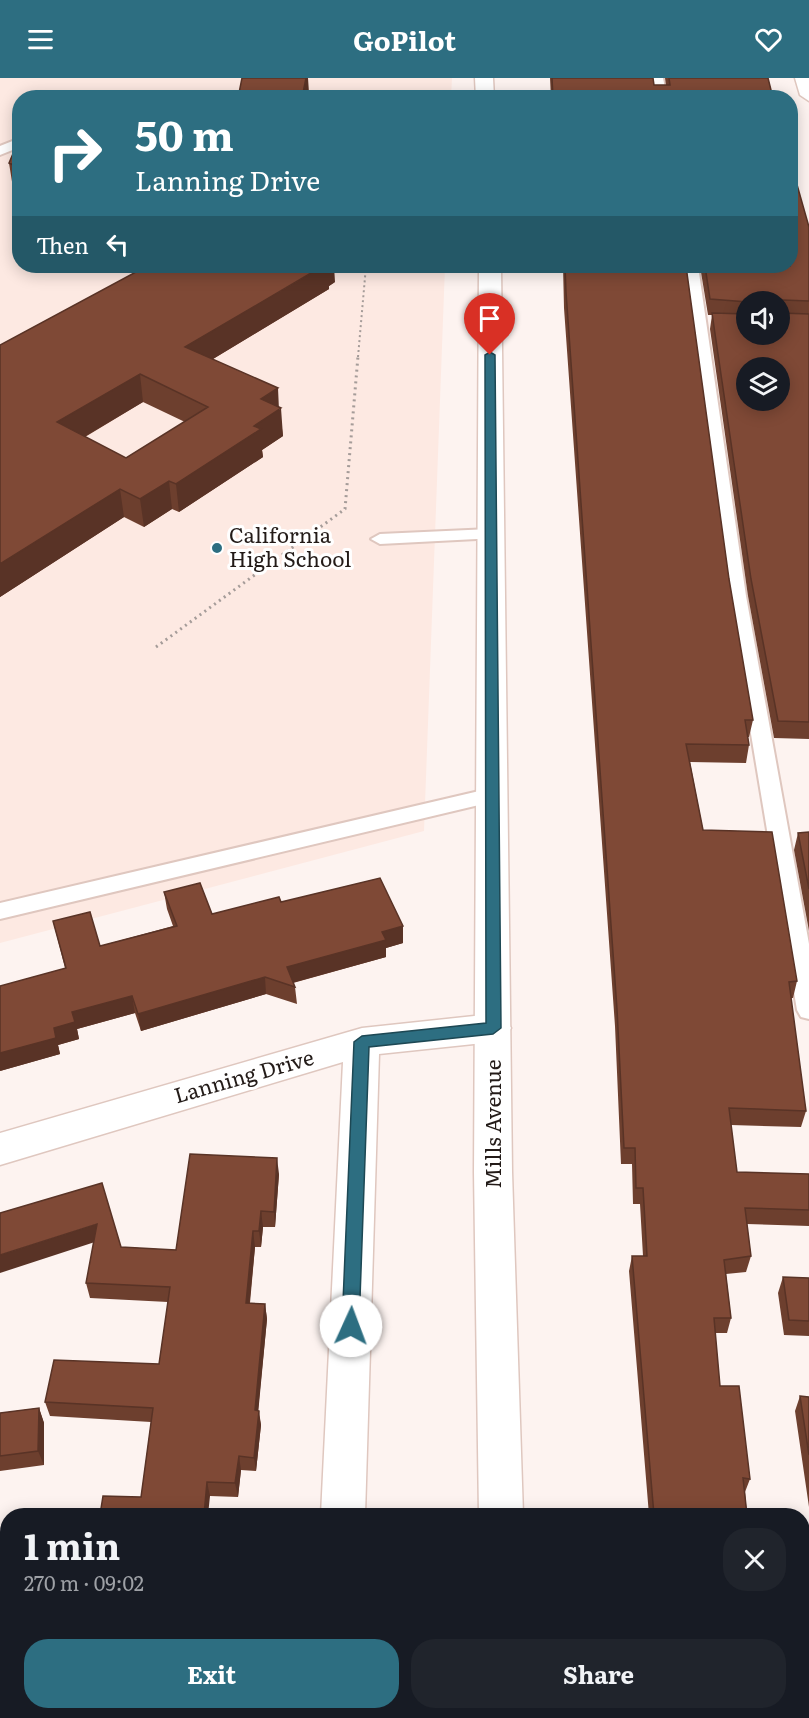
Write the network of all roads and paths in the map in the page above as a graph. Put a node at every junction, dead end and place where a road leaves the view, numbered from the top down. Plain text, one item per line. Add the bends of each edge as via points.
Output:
1 (804, 78) edge
2 (809, 95) edge
3 (365, 273) edge
4 (490, 273) edge
5 (693, 273) edge
6 (490, 534) junction
7 (380, 539) dead end
8 (156, 647) dead end
9 (492, 795) junction
10 (0, 910) edge
11 (809, 1010) edge
12 (493, 1028) junction
13 (362, 1042) junction
14 (0, 1149) edge
15 (343, 1508) edge
16 (501, 1508) edge

1 - 2 main road
3 - 8 path via 345,508
4 - 6 main road, Mills Avenue
5 - 11 lane via 705,322 737,596
6 - 7 lane
6 - 9 main road, Mills Avenue
9 - 10 lane
9 - 12 main road, Mills Avenue
12 - 13 main road, Lanning Drive
12 - 16 main road, Mills Avenue
13 - 14 main road, Lanning Drive
13 - 15 main road

